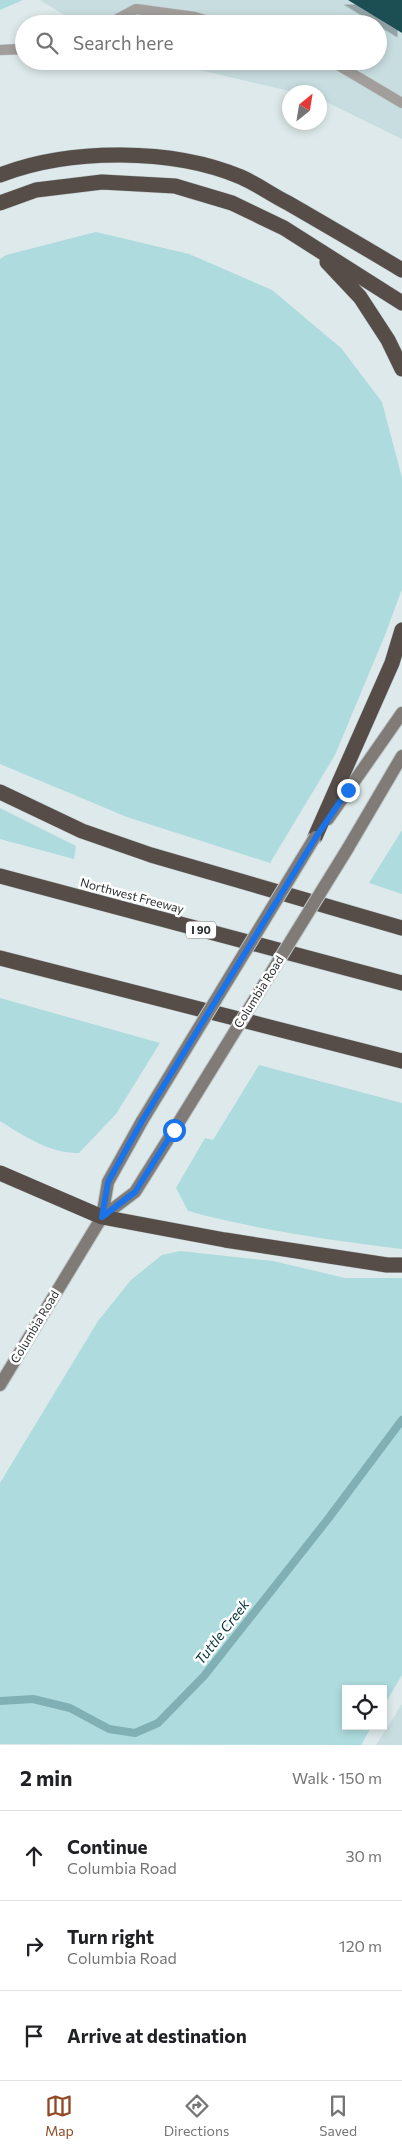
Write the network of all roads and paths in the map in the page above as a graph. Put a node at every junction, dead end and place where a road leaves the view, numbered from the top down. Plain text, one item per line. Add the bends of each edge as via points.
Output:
1 (135, 5) edge
2 (121, 15) edge
3 (185, 15) edge
4 (15, 49) edge
5 (0, 50) edge
6 (346, 70) edge
7 (402, 104) edge
8 (0, 175) edge
9 (0, 203) edge
10 (308, 243) junction
11 (402, 270) edge
12 (402, 303) edge
13 (402, 369) edge
14 (402, 630) edge
15 (402, 713) edge
16 (402, 756) edge
17 (0, 792) edge
18 (316, 837) junction
19 (0, 876) edge
20 (402, 928) edge
21 (0, 958) edge
22 (402, 983) edge
23 (402, 1061) edge
24 (0, 1173) edge
25 (102, 1217) junction
26 (402, 1265) edge
27 (0, 1385) edge

1 - 2 lane
1 - 3 lane
4 - 5 lane
6 - 7 lane
8 - 11 highway via 20,167 96,154 181,160 241,178
9 - 10 highway via 36,190 102,182 175,186 232,203
10 - 12 highway
10 - 13 highway via 360,297 388,340
14 - 18 highway via 392,663
15 - 18 main road, Columbia Road
16 - 25 main road, Columbia Road, bridge via 135,1192
17 - 20 highway via 82,831 151,856
18 - 25 main road, Columbia Road, bridge via 142,1121 108,1182
19 - 22 highway, Northwest Freeway / I 90
21 - 23 highway
24 - 25 highway
25 - 26 highway via 224,1240
25 - 27 main road, Columbia Road

